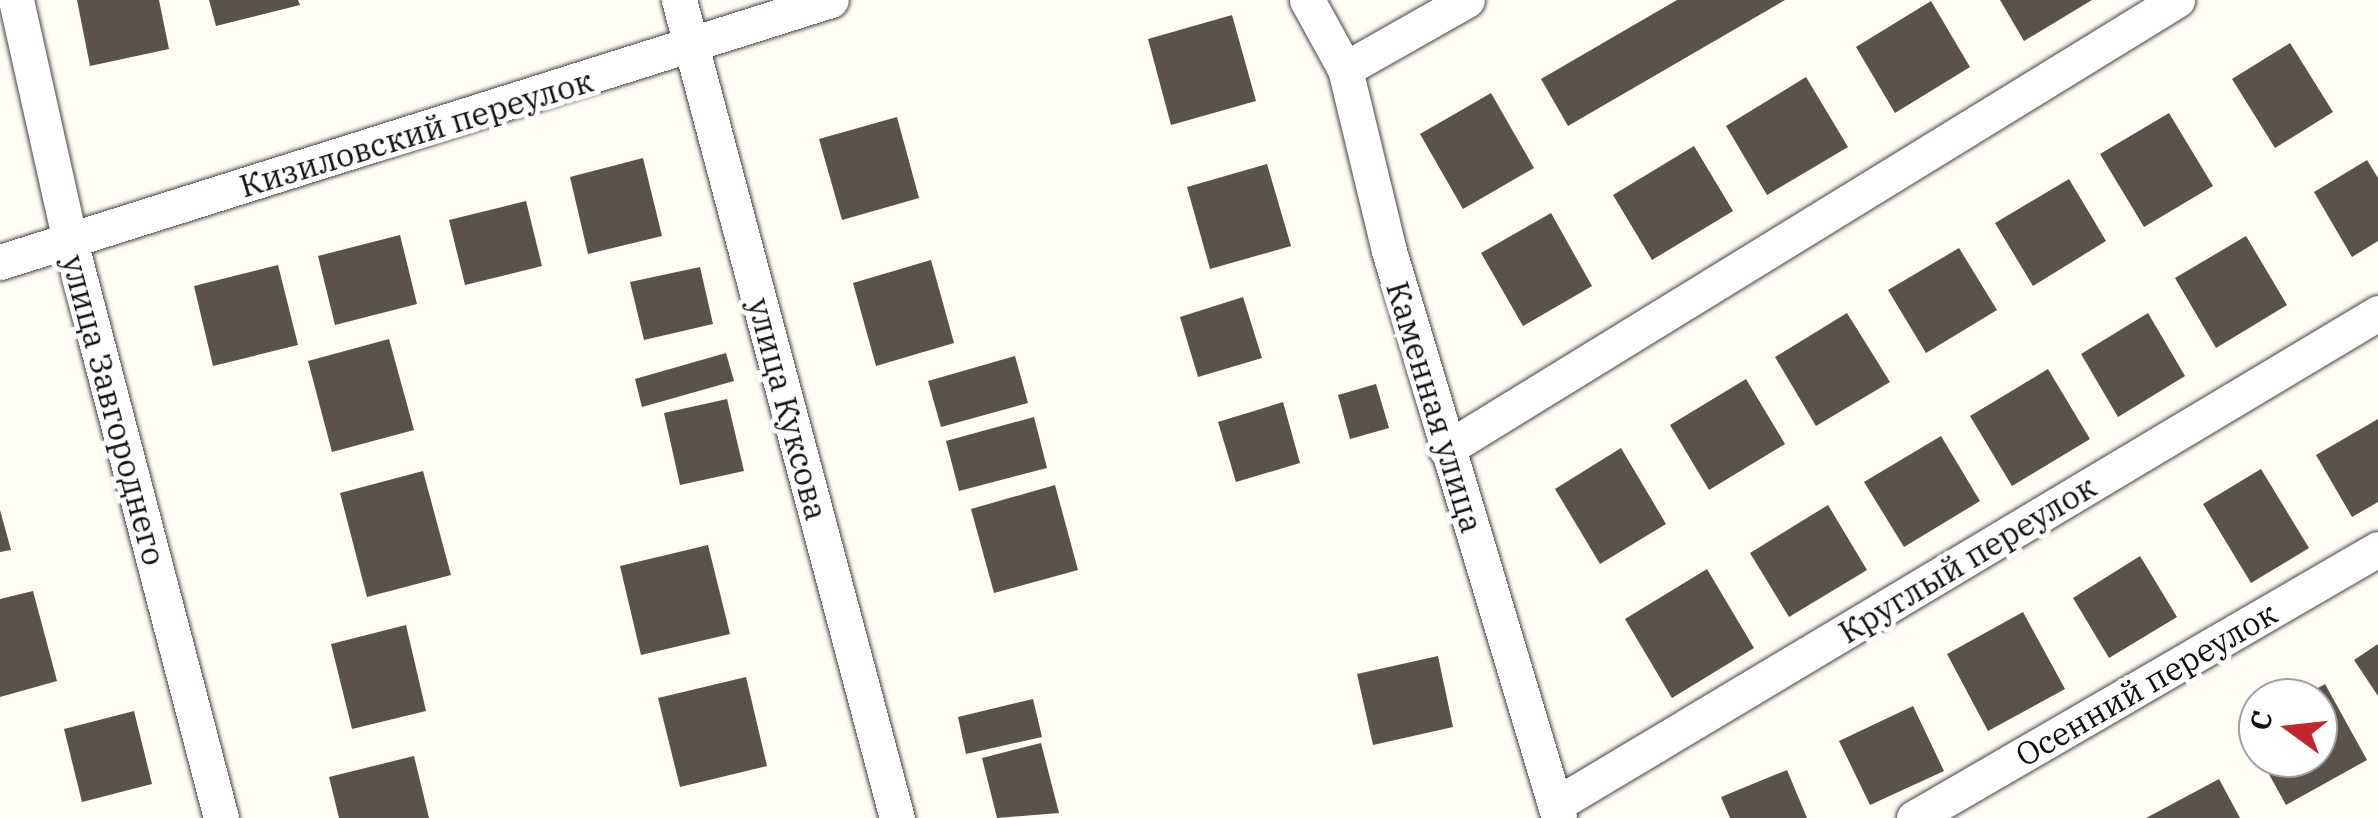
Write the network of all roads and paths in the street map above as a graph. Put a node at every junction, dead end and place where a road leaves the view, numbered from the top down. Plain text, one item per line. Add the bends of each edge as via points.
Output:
1 (16, 0) edge
2 (679, 0) edge
3 (831, 0) edge
4 (1307, 0) edge
5 (1467, 0) edge
6 (2176, 0) edge
7 (691, 48) junction
8 (1345, 69) junction
9 (70, 241) junction
10 (0, 262) edge
11 (2378, 313) edge
12 (1446, 449) junction
13 (2378, 550) edge
14 (1557, 811) edge
15 (221, 818) edge
16 (897, 818) edge
17 (1914, 818) edge

1 - 9 street, улица Завгороднего
2 - 7 street, улица Куксова
3 - 7 street, Кизиловский переулок
4 - 8 street, Каменная улица
5 - 8 street
6 - 12 street
7 - 9 street, Кизиловский переулок
7 - 16 street, улица Куксова
8 - 12 street, Каменная улица
9 - 10 street, Кизиловский переулок
9 - 15 street, улица Завгороднего
11 - 14 street, Круглый переулок
12 - 14 street, Каменная улица
13 - 17 street, Осенний переулок

